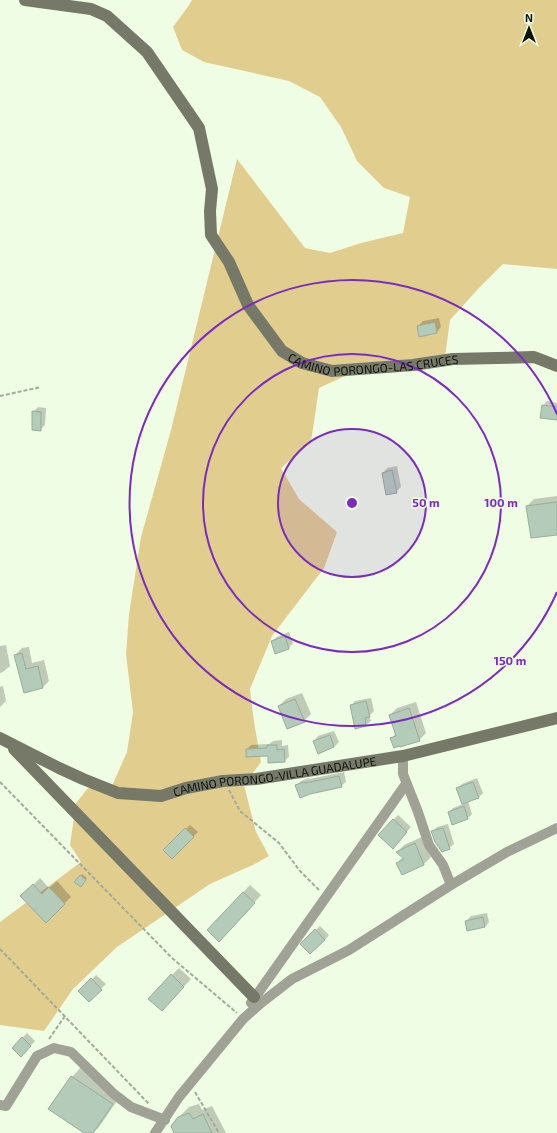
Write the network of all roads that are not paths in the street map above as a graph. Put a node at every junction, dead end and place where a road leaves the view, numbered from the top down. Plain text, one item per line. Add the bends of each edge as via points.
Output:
1 (25, 0) edge
2 (557, 366) edge
3 (557, 718) edge
4 (3, 739) edge
5 (403, 756) junction
6 (406, 784) junction
7 (557, 828) edge
8 (452, 885) junction
9 (254, 997) junction
10 (243, 1019) junction
11 (0, 1105) edge
12 (165, 1120) junction
13 (155, 1133) edge

1 - 2 street, CAMINO PORONGO-LAS CRUCES via 92,9 107,16 147,52 199,128 212,189 211,235 229,262 248,306 282,351 302,363 332,371 453,359 534,357
3 - 5 street, CAMINO PORONGO-VILLA GUADALUPE
4 - 5 street, CAMINO PORONGO-VILLA GUADALUPE via 59,768 118,793 161,796 223,781 256,779
4 - 9 street
5 - 6 street
6 - 8 street via 429,844
6 - 9 street
7 - 8 street via 507,852
8 - 10 street via 350,950 292,979
9 - 10 street
10 - 12 street via 179,1097
11 - 12 street via 6,1106 37,1056 54,1048 71,1052 114,1094 132,1107
12 - 13 street

